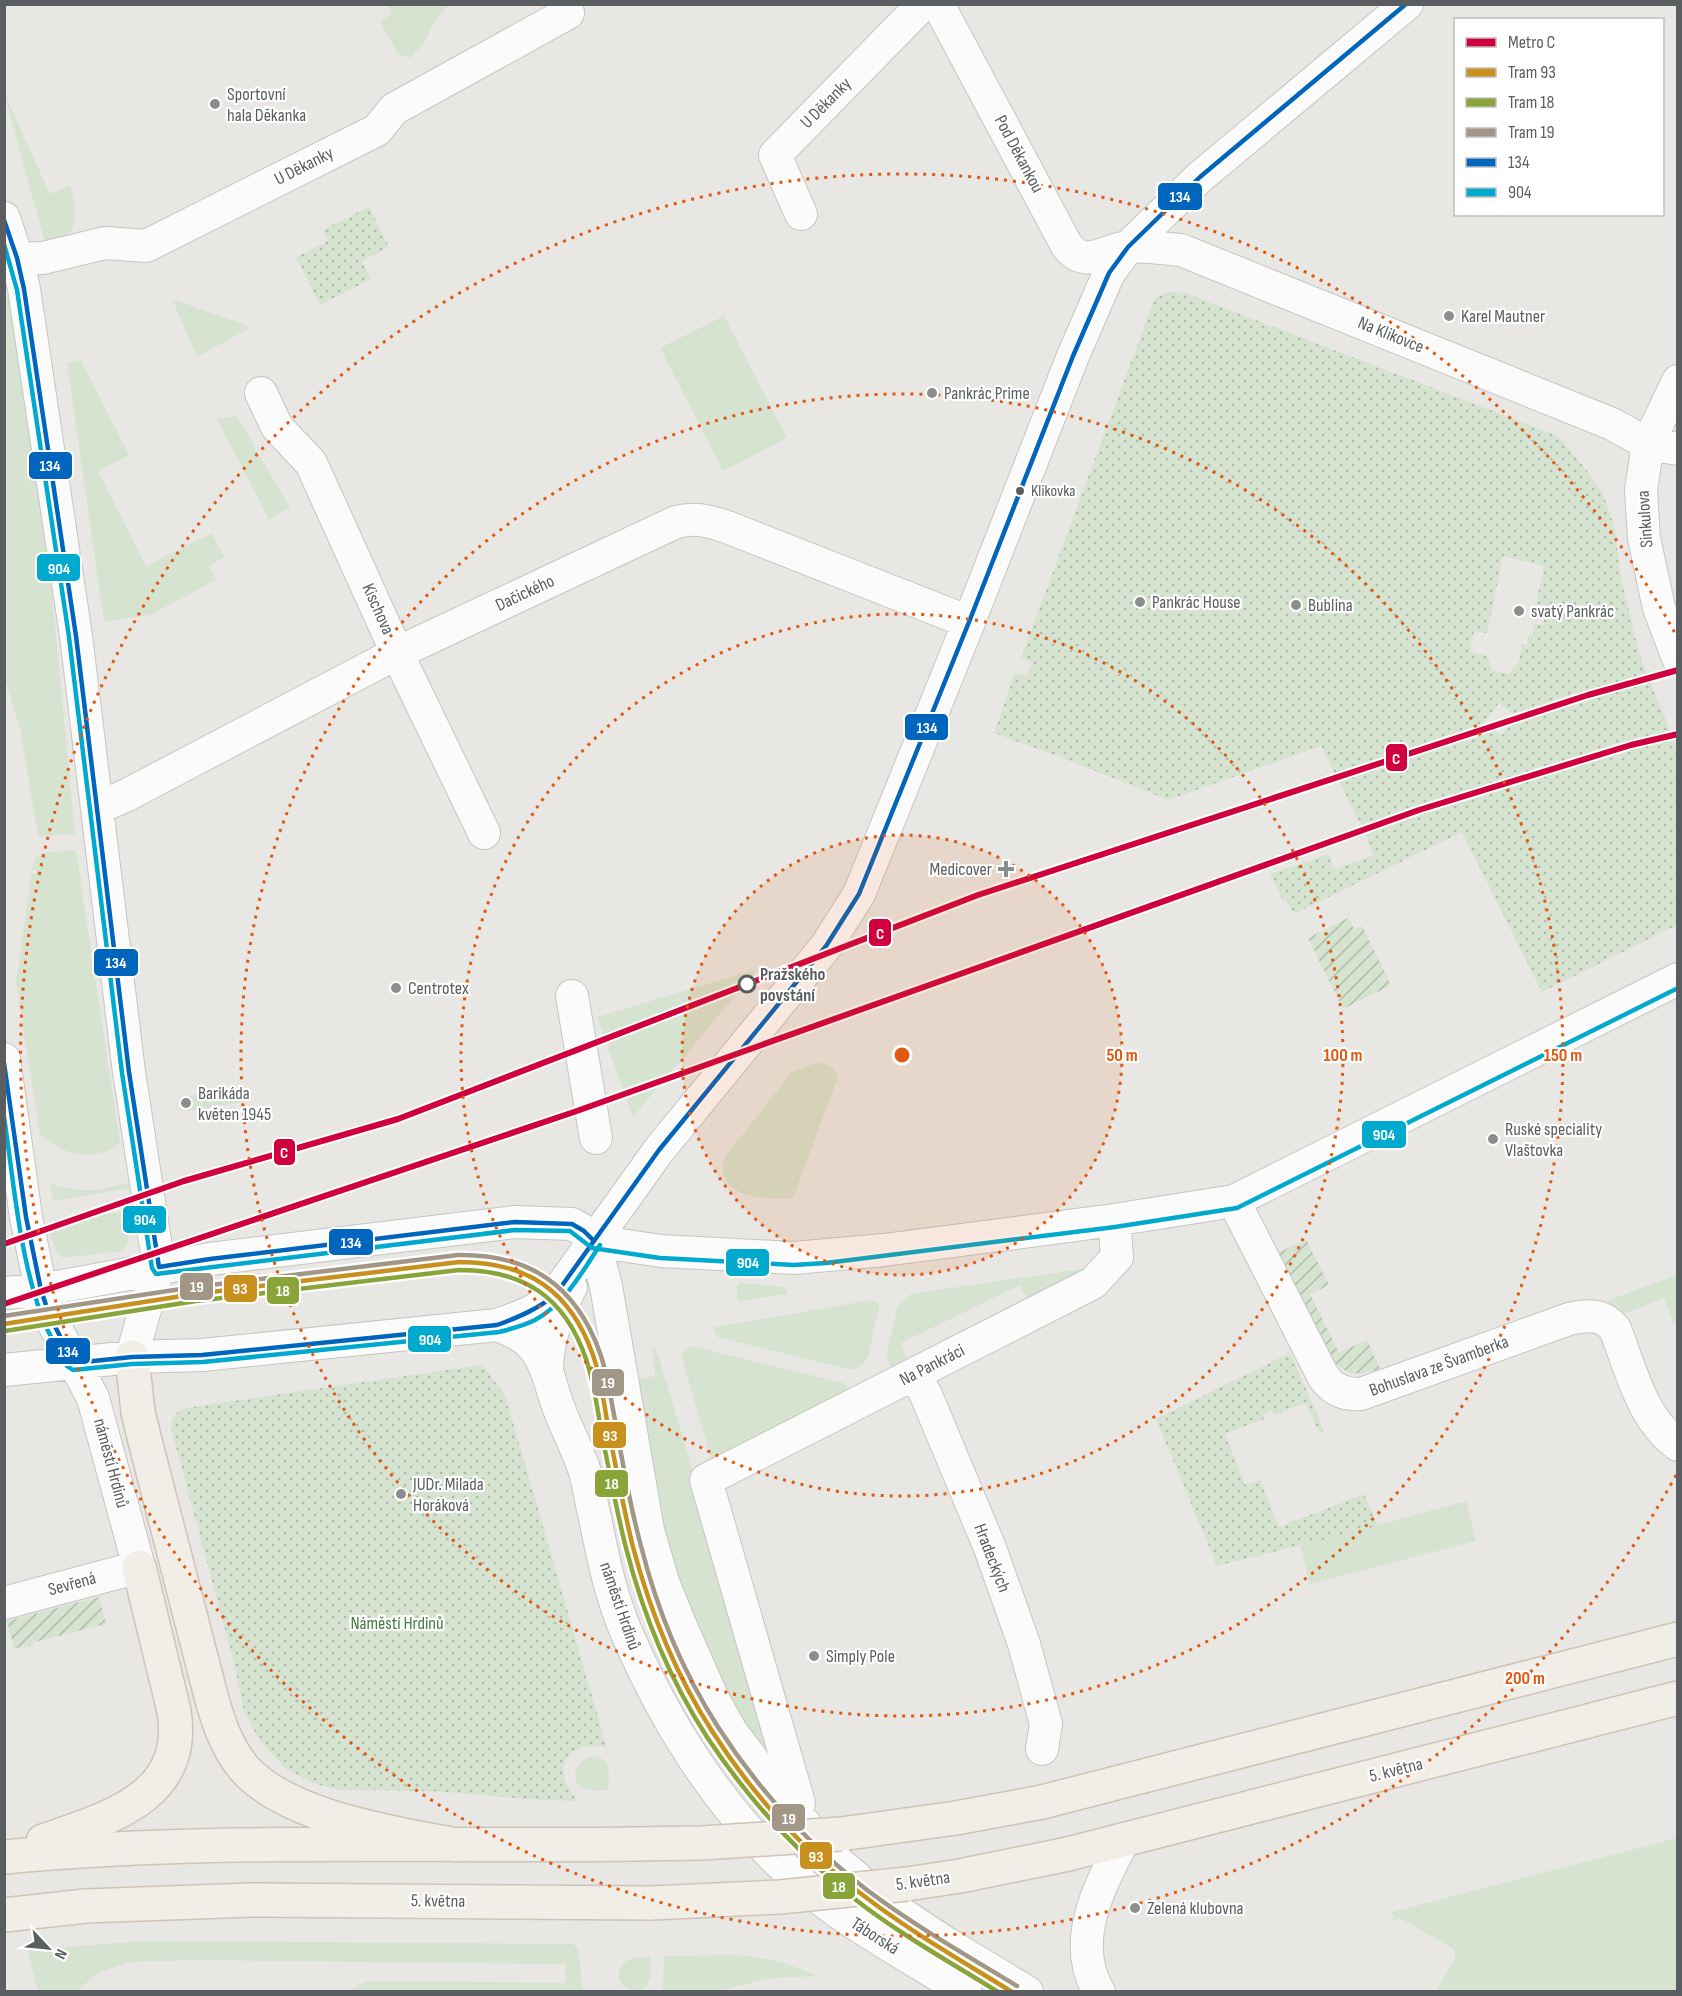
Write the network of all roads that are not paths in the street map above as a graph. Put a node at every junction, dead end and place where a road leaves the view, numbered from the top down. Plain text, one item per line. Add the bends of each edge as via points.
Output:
1 (923, 4) edge
2 (938, 4) edge
3 (1407, 4) edge
4 (567, 12) dead end
5 (801, 214) dead end
6 (4, 218) edge
7 (1128, 247) junction
8 (11, 259) edge
9 (1677, 381) edge
10 (261, 393) dead end
11 (1663, 447) edge
12 (969, 622) junction
13 (397, 653) junction
14 (1677, 658) edge
15 (97, 808) junction
16 (484, 833) dead end
17 (1674, 990) edge
18 (572, 996) dead end
19 (4, 1059) edge
20 (596, 1138) dead end
21 (1234, 1201) junction
22 (1114, 1220) junction
23 (594, 1241) junction
24 (159, 1268) junction
25 (41, 1290) junction
26 (4, 1293) edge
27 (497, 1325) junction
28 (132, 1357) junction
29 (74, 1362) junction
30 (547, 1368) junction
31 (4, 1370) edge
32 (915, 1374) junction
33 (1677, 1445) edge
34 (139, 1567) junction
35 (4, 1603) edge
36 (1677, 1639) edge
37 (1677, 1698) edge
38 (1042, 1749) dead end
39 (800, 1803) dead end
40 (1124, 1839) junction
41 (456, 1845) junction
42 (4, 1856) edge
43 (789, 1872) joint
44 (4, 1915) edge
45 (966, 1992) edge
46 (1027, 1992) edge
47 (1099, 1992) edge

1 - 5 street, U Děkanky via 775,155
2 - 7 street, Pod Děkankou via 1071,251 1092,258
3 - 7 street via 1200,177
4 - 8 street, U Děkanky via 393,109 377,130 146,246 105,243 43,258
6 - 8 street
7 - 11 street, Na Klikovce via 1181,250
7 - 12 street via 1096,300
8 - 15 street via 24,289 76,636
9 - 11 street, Sinkulova
10 - 13 street, Kischova via 277,427 311,463
11 - 14 street, Sinkulova via 1641,490 1644,538 1659,608
12 - 13 street, Dačického via 727,527 690,519 676,522
12 - 23 street via 853,903 826,946 660,1150
13 - 15 street, Dačického
13 - 16 street, Kischova
15 - 24 street via 129,1072
17 - 21 street
18 - 20 street
19 - 25 street, náměstí Hrdinů via 26,1217
21 - 22 street
21 - 33 street, Bohuslava ze Švamberka via 1323,1376 1334,1388 1361,1394 1569,1318 1592,1315 1615,1329 1649,1415
22 - 23 street via 794,1258 661,1251
22 - 32 street, Na Pankráci via 1117,1257 1093,1283
23 - 24 street via 572,1224 515,1222
23 - 27 street via 543,1306
23 - 30 street via 556,1319
23 - 46 street via 606,1286 648,1530 663,1582 712,1697 731,1731 840,1864 890,1906
24 - 25 street
24 - 28 street
25 - 26 street
25 - 29 street, náměstí Hrdinů via 50,1317
27 - 28 street via 202,1355
27 - 30 street, náměstí Hrdinů via 521,1336
28 - 29 street
28 - 41 main road via 144,1437 207,1685 230,1748 255,1779 285,1799 365,1827
29 - 31 street
29 - 34 street, náměstí Hrdinů via 93,1398
30 - 43 street, náměstí Hrdinů via 557,1405 585,1470 607,1574 627,1633 655,1694 703,1774 737,1819
32 - 38 street, Hradeckých via 990,1548 1024,1644 1046,1724
32 - 39 street, Na Pankráci via 706,1480
34 - 35 street, Sevřená
34 - 42 main road via 177,1727 167,1770 140,1801
36 - 41 main road, bridge via 1042,1802 956,1818 841,1834 702,1843
37 - 40 main road, 5. května
40 - 44 main road, 5. května, bridge via 1012,1866 907,1884 780,1898 651,1903 250,1900 86,1905
40 - 47 street via 1099,1890 1088,1926 1087,1959
41 - 42 main road via 177,1845
43 - 45 street, Táborská via 839,1912

